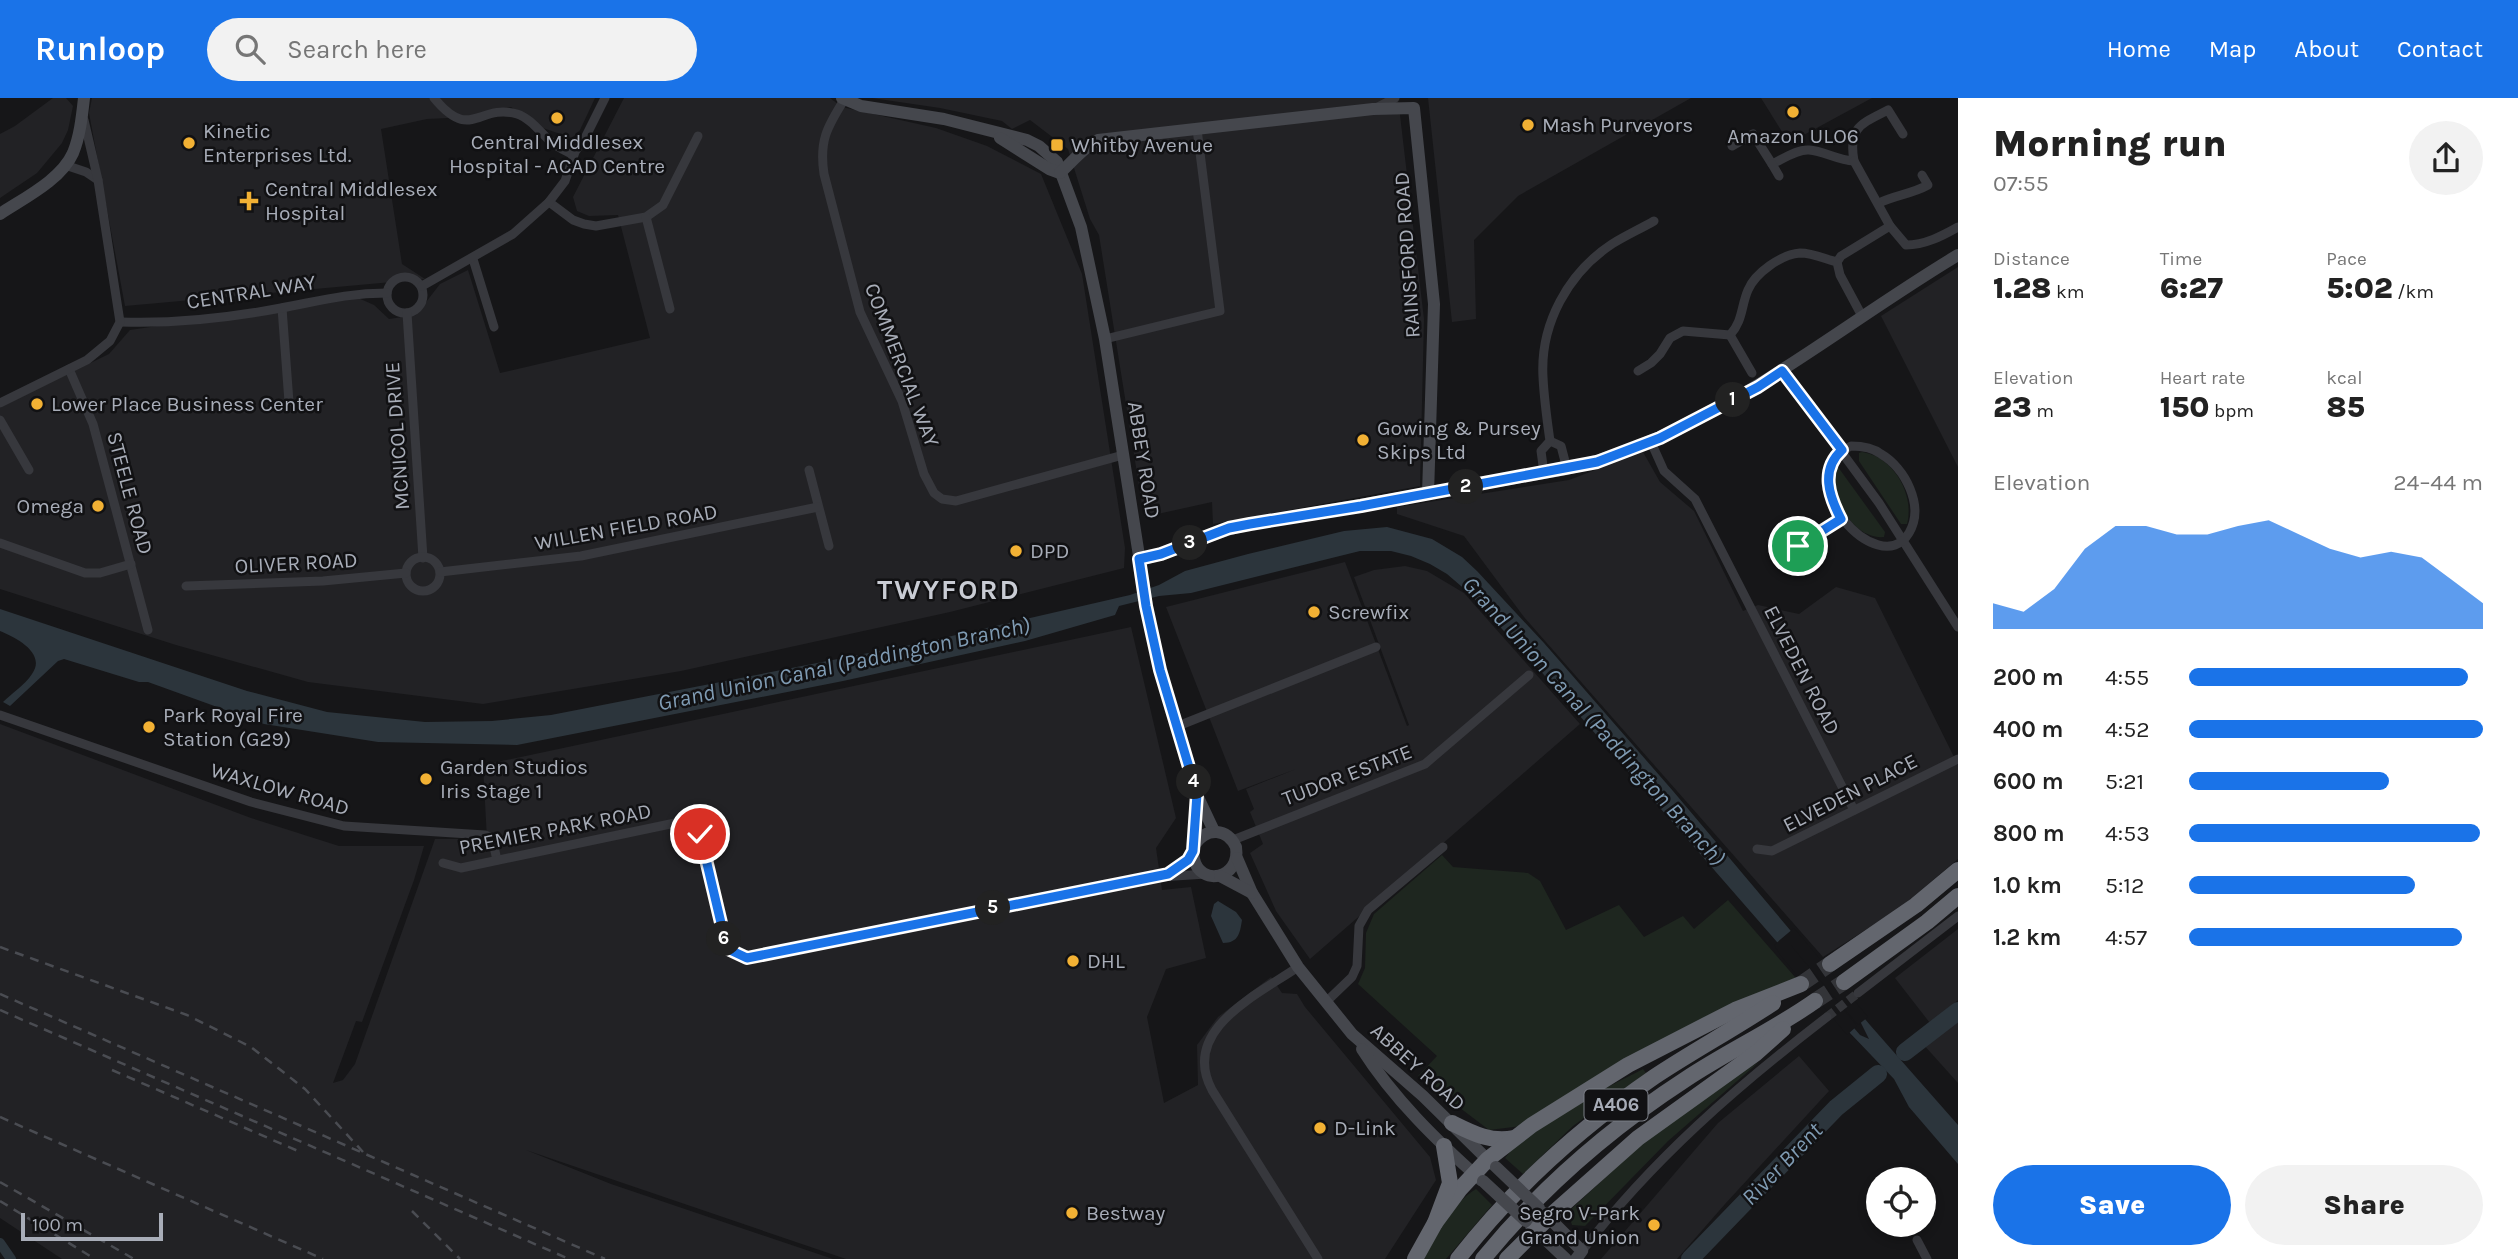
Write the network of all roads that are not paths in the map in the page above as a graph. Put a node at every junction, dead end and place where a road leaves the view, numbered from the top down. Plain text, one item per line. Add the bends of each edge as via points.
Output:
1 (434, 98) edge
2 (605, 98) edge
3 (1395, 98) edge
4 (843, 99) edge
5 (1412, 103) edge
6 (83, 104) edge
7 (1373, 109) junction
8 (1197, 129) junction
9 (1903, 134) dead end
10 (698, 136) dead end
11 (1732, 146) dead end
12 (573, 155) junction
13 (1854, 161) junction
14 (1773, 164) junction
15 (65, 165) junction
16 (1060, 173) junction
17 (1922, 175) dead end
18 (1779, 176) dead end
19 (98, 180) junction
20 (549, 202) junction
21 (1879, 203) junction
22 (0, 214) edge
23 (646, 217) junction
24 (1654, 221) dead end
25 (1890, 226) junction
26 (1958, 227) edge
27 (1958, 255) edge
28 (473, 259) junction
29 (1837, 261) junction
30 (422, 286) junction
31 (387, 293) junction
32 (282, 308) junction
33 (670, 309) dead end
34 (407, 313) junction
35 (1862, 316) junction
36 (120, 322) junction
37 (494, 327) dead end
38 (1730, 335) junction
39 (1105, 339) junction
40 (69, 369) junction
41 (1638, 371) dead end
42 (1782, 371) junction
43 (1752, 373) dead end
44 (289, 402) dead end
45 (0, 403) edge
46 (0, 420) edge
47 (1550, 441) junction
48 (1651, 442) junction
49 (1842, 450) junction
50 (1123, 455) junction
51 (1567, 469) junction
52 (29, 470) dead end
53 (808, 470) dead end
54 (1544, 473) junction
55 (1428, 494) junction
56 (818, 508) junction
57 (1841, 519) junction
58 (1904, 540) junction
59 (0, 543) edge
60 (829, 546) dead end
61 (1798, 546) dead end
62 (423, 558) junction
63 (1139, 559) junction
64 (131, 565) junction
65 (440, 572) junction
66 (406, 573) junction
67 (186, 586) dead end
68 (1958, 627) edge
69 (148, 630) dead end
70 (1376, 648) dead end
71 (1529, 675) dead end
72 (0, 715) edge
73 (1178, 726) junction
74 (1958, 759) edge
75 (1197, 794) junction
76 (1854, 810) junction
77 (1214, 831) junction
78 (1233, 840) junction
79 (1194, 847) junction
80 (1443, 847) dead end
81 (1757, 849) dead end
82 (1237, 858) junction
83 (497, 860) junction
84 (443, 863) dead end
85 (1958, 870) edge
86 (1206, 874) junction
87 (1220, 876) junction
88 (1160, 877) junction
89 (1252, 893) junction
90 (1958, 896) edge
91 (1958, 916) edge
92 (1830, 964) tunnel mouth
93 (1298, 967) junction
94 (1844, 982) tunnel mouth
95 (1857, 993) tunnel mouth
96 (1326, 1002) junction
97 (1827, 1017) tunnel mouth
98 (1352, 1034) junction
99 (1452, 1123) junction
100 (1514, 1138) junction
101 (1444, 1146) junction
102 (1492, 1163) junction
103 (1478, 1178) junction
104 (1544, 1213) junction
105 (1436, 1223) junction
106 (1531, 1226) junction
107 (1917, 1240) dead end
108 (1579, 1255) edge
109 (1318, 1259) edge
110 (1415, 1259) edge
111 (1458, 1259) edge
112 (1483, 1259) edge
113 (1507, 1259) edge
114 (1566, 1259) edge
115 (1927, 1259) edge

1 - 12 street via 458,120 518,114
2 - 12 street
3 - 7 street
4 - 16 street, ABBEY ROAD via 1027,140 1057,162
4 - 50 street, COMMERCIAL WAY via 825,130 824,174 860,312 902,401 923,474 934,493 942,499 966,499
5 - 7 street
5 - 55 street, RAINSFORD ROAD via 1434,304
6 - 15 street via 76,144
6 - 19 street
7 - 8 street
8 - 16 street via 1098,140
8 - 39 street via 1220,311
9 - 13 street via 1886,106 1853,133
10 - 23 street via 663,205
11 - 14 street via 1753,134
12 - 20 street via 565,181
13 - 14 street via 1809,149
13 - 21 street
14 - 18 street
15 - 19 street
15 - 22 street
16 - 39 street, ABBEY ROAD via 1080,227
17 - 21 street via 1928,185
19 - 36 street
20 - 23 street via 584,225
20 - 28 street via 513,234
21 - 25 street
23 - 33 street
24 - 47 street via 1587,264 1552,315 1542,374
25 - 26 street via 1906,245 1940,237
25 - 29 street
27 - 35 street
28 - 30 street
28 - 37 street
29 - 35 street
29 - 38 street via 1798,253 1756,277
30 - 31 street via 413,278 399,277
30 - 34 street via 421,304
31 - 32 street, CENTRAL WAY via 338,295
31 - 34 street via 392,308
32 - 36 street, CENTRAL WAY via 186,321
32 - 44 street
34 - 62 street, MCNICOL DRIVE
35 - 42 street
36 - 40 street via 99,352
38 - 41 street via 1683,331
38 - 43 street
39 - 50 street, ABBEY ROAD
40 - 45 street
40 - 64 street, STEELE ROAD via 93,424
42 - 48 street
42 - 49 street
46 - 52 street
47 - 51 street via 1561,446
47 - 54 street via 1541,451
48 - 51 street
48 - 76 street, ELVEDEN ROAD via 1664,471 1695,499
49 - 57 street via 1829,470 1830,492
49 - 58 street
49 - 58 street via 1870,448 1891,461 1905,478 1915,517
50 - 63 street, ABBEY ROAD
51 - 54 street
53 - 56 street
54 - 55 street
55 - 63 street via 1229,528
56 - 60 street
56 - 65 street, WILLEN FIELD ROAD via 581,556
57 - 58 street via 1871,542 1888,545
57 - 61 street
58 - 68 street
59 - 64 street via 85,573
62 - 65 street via 436,563
62 - 66 street via 413,561
63 - 73 street, ABBEY ROAD via 1160,670
64 - 69 street, STEELE ROAD
65 - 66 street via 434,587 424,591 413,588
66 - 67 street, OLIVER ROAD
70 - 73 street
71 - 78 street, TUDOR ESTATE via 1425,764
72 - 83 street, WAXLOW ROAD via 251,802 344,826 485,835 492,838
73 - 75 street, ABBEY ROAD
74 - 76 street, ELVEDEN PLACE
75 - 77 street, ABBEY ROAD
75 - 79 street, ABBEY ROAD
76 - 81 street, ELVEDEN PLACE via 1773,851
77 - 78 street
77 - 79 street
78 - 82 street
79 - 86 street via 1196,864
79 - 88 street, PREMIER PARK ROAD via 1184,864
80 - 96 street via 1367,910 1359,926 1357,966
82 - 87 street via 1232,869
82 - 89 street, ABBEY ROAD
83 - 84 street, PREMIER PARK ROAD via 461,868
83 - 88 street, PREMIER PARK ROAD via 685,824 700,834 726,944 747,958
85 - 92 highway
86 - 87 street
86 - 88 street, PREMIER PARK ROAD
87 - 89 street
89 - 93 street, ABBEY ROAD
90 - 94 highway
91 - 95 street
93 - 96 street, ABBEY ROAD
93 - 109 street via 1223,1019 1207,1044 1204,1070
96 - 98 street, ABBEY ROAD
97 - 108 street via 1715,1107 1644,1177
98 - 99 street, ABBEY ROAD
98 - 101 street, ABBEY ROAD via 1392,1091
99 - 100 highway via 1487,1138
99 - 102 street, ABBEY ROAD
100 - 102 highway
100 - 111 highway, A406 via 1628,1065 1735,1010 1801,984 1655,1077 1579,1134 1499,1210
101 - 103 street, ABBEY ROAD
101 - 105 highway via 1450,1183
102 - 103 highway
102 - 104 street, ABBEY ROAD, bridge
103 - 105 highway
103 - 106 street, ABBEY ROAD, bridge
104 - 106 highway
104 - 108 street, ABBEY ROAD
104 - 112 highway, A406 via 1755,1054 1813,1003 1689,1077 1601,1140 1541,1194
105 - 110 highway
106 - 113 highway
106 - 114 street, ABBEY ROAD
107 - 115 street

